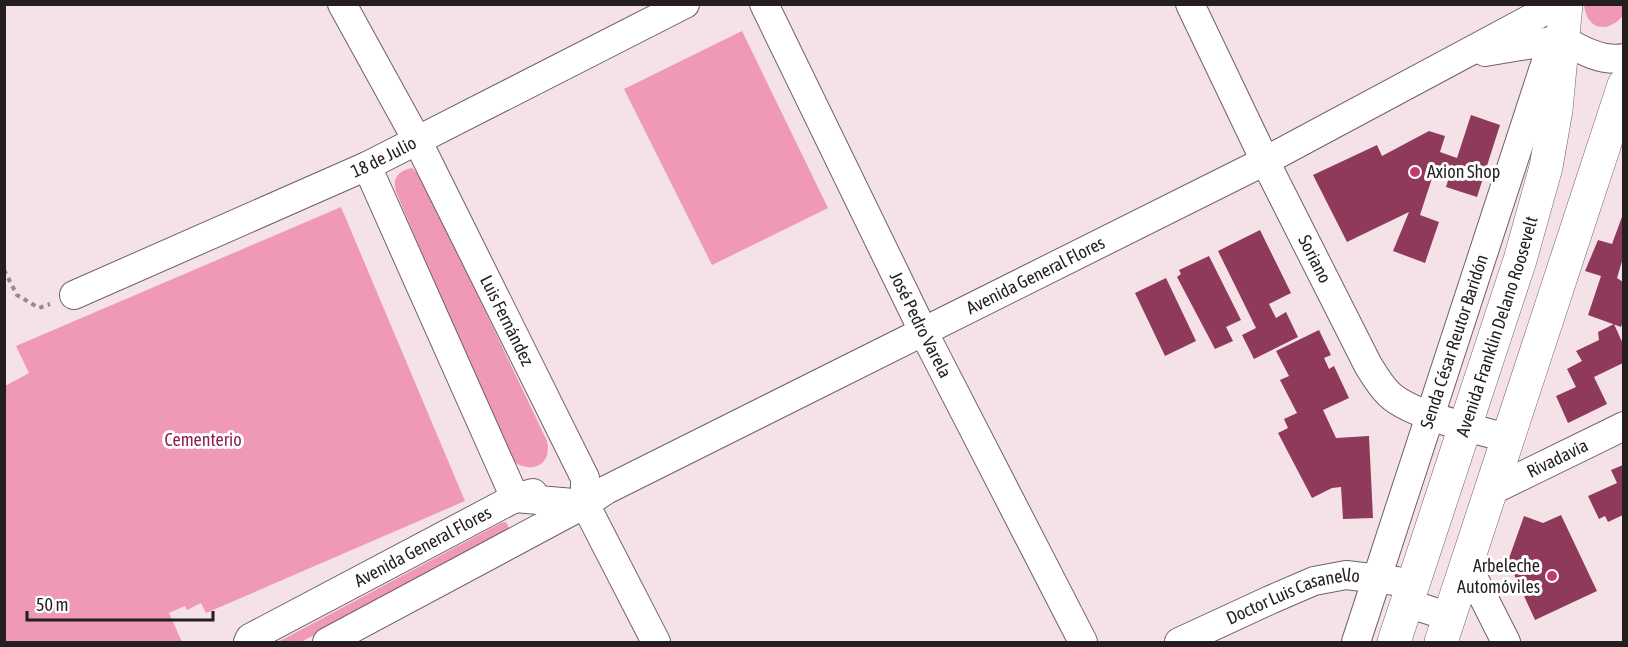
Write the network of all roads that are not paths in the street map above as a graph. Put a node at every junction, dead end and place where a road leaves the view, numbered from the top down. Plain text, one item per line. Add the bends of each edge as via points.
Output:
1 (342, 4) edge
2 (685, 4) edge
3 (764, 4) edge
4 (1190, 4) edge
5 (1558, 4) edge
6 (1566, 4) edge
7 (1558, 39) junction
8 (1462, 56) junction
9 (1623, 58) edge
10 (1623, 85) edge
11 (417, 142) junction
12 (1265, 161) junction
13 (367, 166) junction
14 (74, 295) road end
15 (922, 331) junction
16 (1431, 415) junction
17 (1465, 425) junction
18 (1623, 426) edge
19 (1509, 439) junction
20 (592, 491) junction
21 (1491, 491) junction
22 (515, 498) junction
23 (1467, 565) junction
24 (1377, 578) junction
25 (1410, 594) junction
26 (1445, 629) edge
27 (248, 642) edge
28 (327, 642) edge
29 (656, 642) edge
30 (1083, 642) edge
31 (1179, 642) edge
32 (1356, 642) edge
33 (1394, 642) edge
34 (1506, 642) edge

1 - 11 street, Luis Fernández
2 - 11 street, 18 de Julio
3 - 15 street, José Pedro Varela
4 - 12 street, Soriano
5 - 8 street, Avenida General Flores
6 - 7 main road, Avenida Franklin Delano Roosevelt
7 - 8 street, Avenida General Flores
7 - 9 street via 1600,57
7 - 16 street, Senda César Reutor Baridón
7 - 17 main road, Avenida Franklin Delano Roosevelt via 1556,110 1546,168
8 - 12 street, Avenida General Flores
10 - 19 main road
11 - 13 street, 18 de Julio
11 - 20 street, Luis Fernández
12 - 15 street, Avenida General Flores
12 - 16 street, Soriano via 1379,383 1400,403
13 - 14 street, 18 de Julio
13 - 22 street
15 - 20 street, Avenida General Flores
15 - 30 street, José Pedro Varela
16 - 17 street, Soriano
16 - 24 street, Senda César Reutor Baridón
17 - 19 street, Soriano
17 - 25 main road, Avenida Franklin Delano Roosevelt
18 - 21 street, Rivadavia
19 - 21 main road
20 - 22 street
20 - 28 street, Avenida General Flores
20 - 29 street, Luis Fernández
21 - 23 main road
22 - 27 street, Avenida General Flores
23 - 26 main road
23 - 34 street
24 - 25 street, Doctor Luis Casanello
24 - 31 street, Doctor Luis Casanello via 1346,575 1314,581
24 - 32 street, Senda César Reutor Baridón
25 - 26 street, Doctor Luis Casanello
25 - 33 main road, Avenida Franklin Delano Roosevelt

